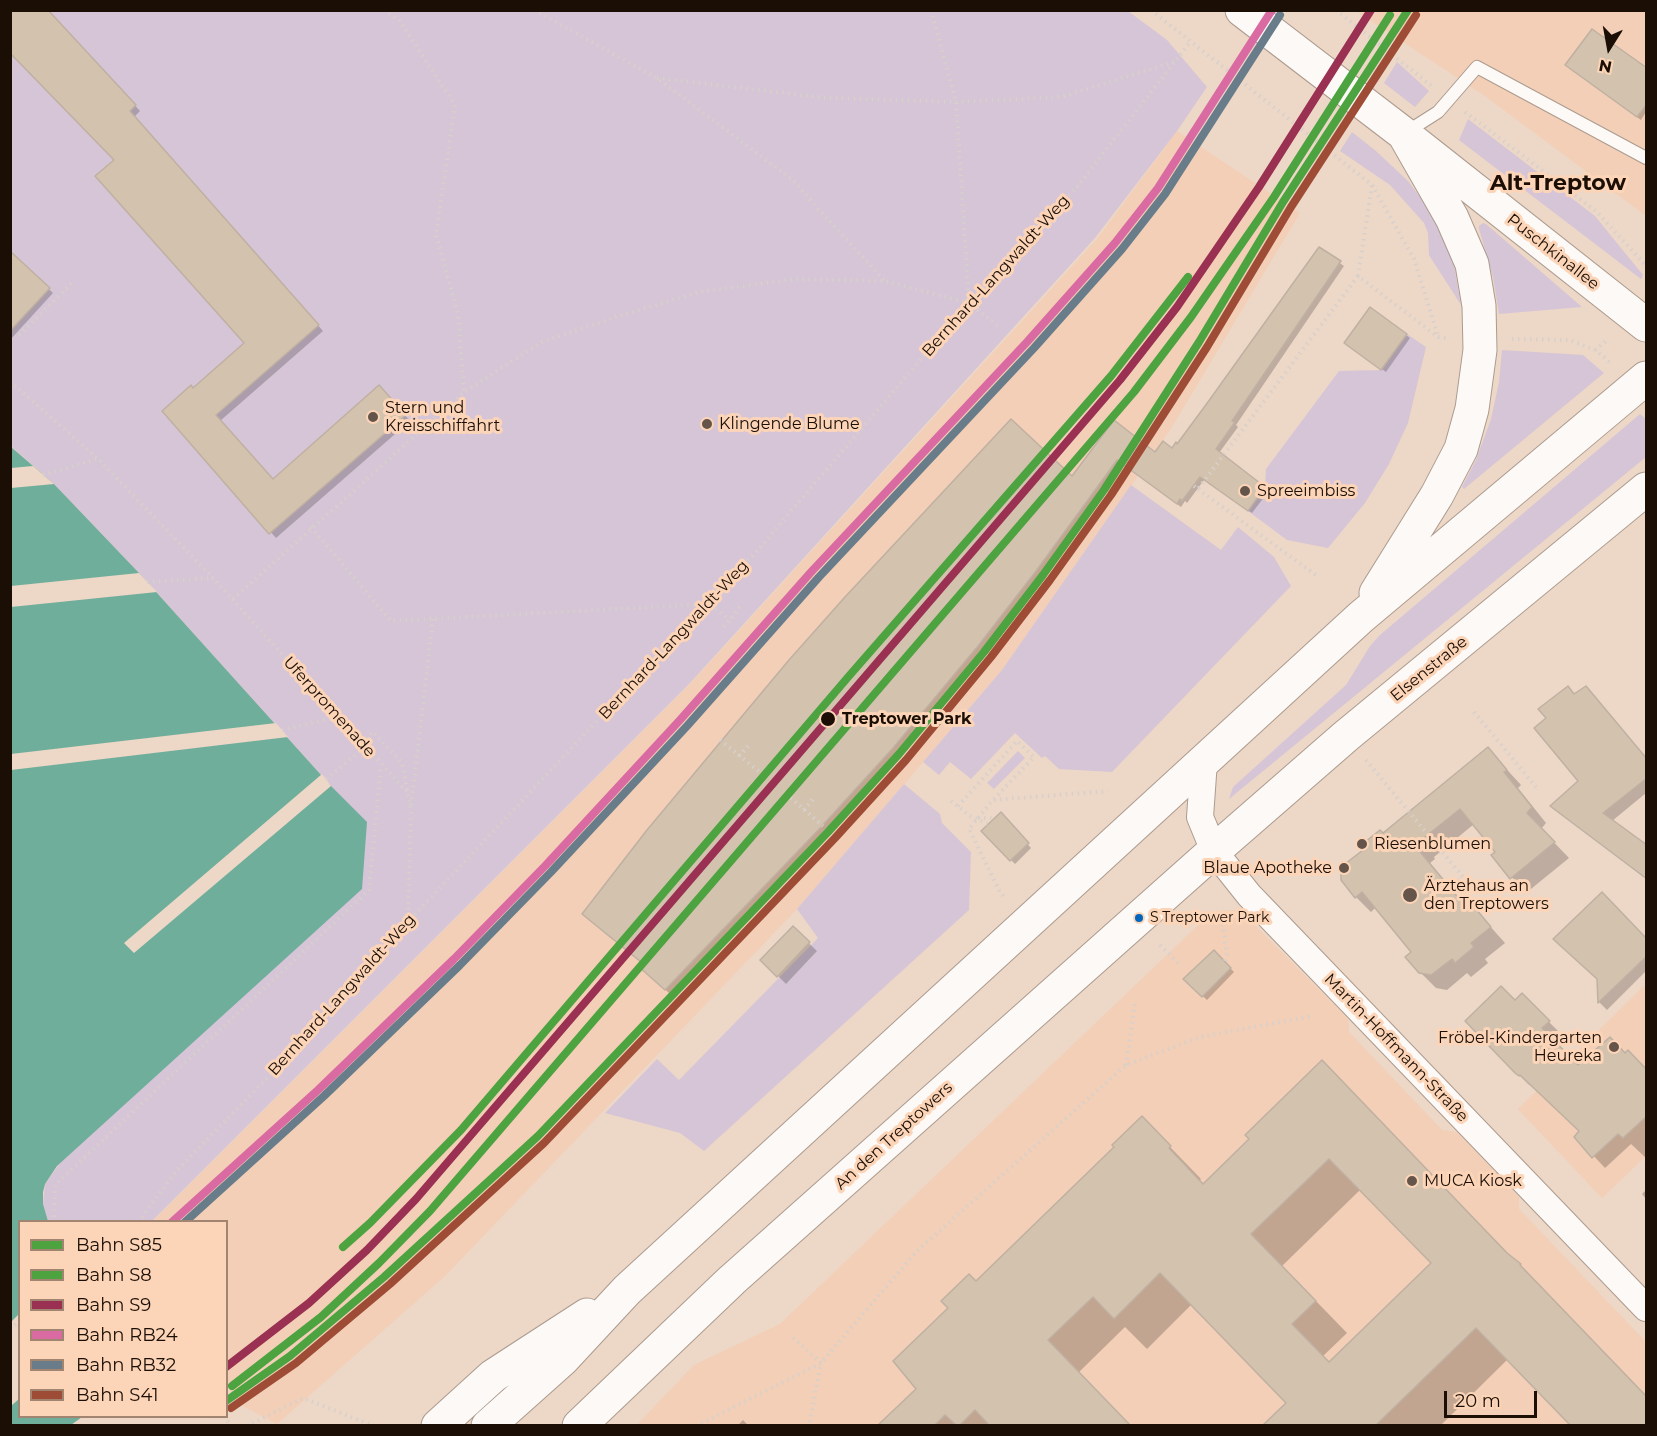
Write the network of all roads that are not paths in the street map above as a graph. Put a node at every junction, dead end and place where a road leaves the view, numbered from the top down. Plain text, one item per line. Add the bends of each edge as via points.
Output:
1 (1242, 10) edge
2 (1404, 134) junction
3 (1647, 158) edge
4 (1647, 325) edge
5 (1647, 378) edge
6 (1647, 489) edge
7 (1361, 617) junction
8 (1204, 761) junction
9 (1214, 851) junction
10 (627, 1290) junction
11 (1647, 1308) edge
12 (438, 1425) edge
13 (488, 1425) edge
14 (579, 1425) edge

1 - 2 main road, Puschkinallee
2 - 3 lane via 1438,112 1477,67
2 - 4 main road, Puschkinallee
2 - 7 main road, Puschkinallee via 1452,218 1472,264 1479,306 1477,379 1461,449
5 - 7 main road
6 - 9 main road, Elsenstraße via 1346,736
7 - 8 main road
8 - 9 street, Martin-Hoffmann-Straße via 1200,817
8 - 10 main road
9 - 11 street, Martin-Hoffmann-Straße via 1264,911
9 - 14 main road, An den Treptowers via 732,1280
10 - 12 main road via 493,1376
10 - 13 main road via 562,1360

